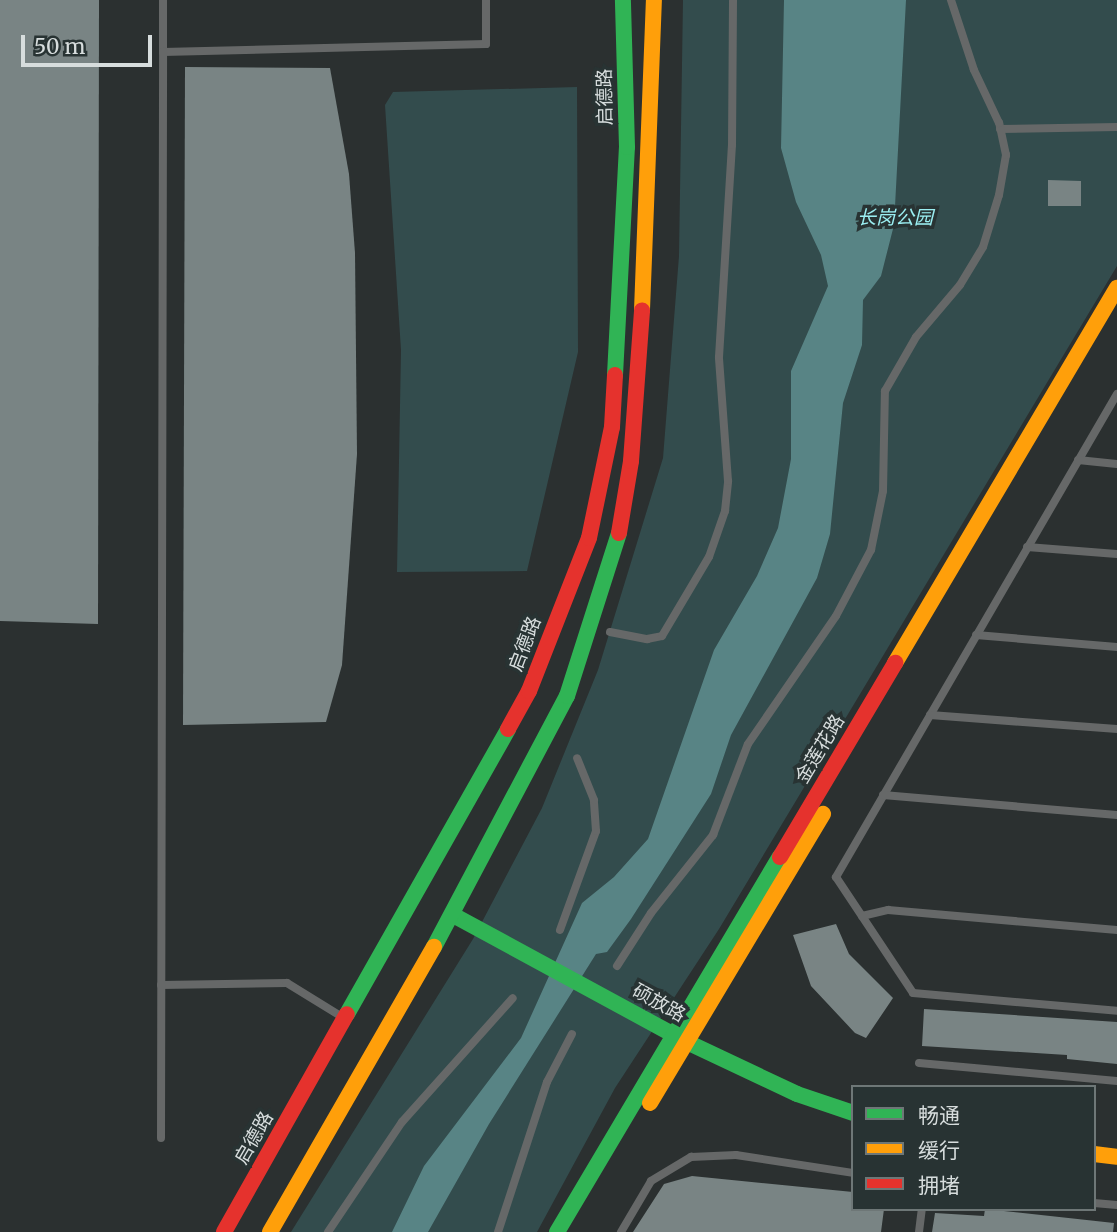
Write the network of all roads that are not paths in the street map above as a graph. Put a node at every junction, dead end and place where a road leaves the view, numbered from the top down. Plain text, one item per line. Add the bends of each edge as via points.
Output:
1 (163, 0) edge
2 (486, 0) edge
3 (623, 0) edge
4 (654, 0) edge
5 (733, 0) edge
6 (951, 0) edge
7 (163, 52) junction
8 (1117, 127) edge
9 (1000, 129) junction
10 (1117, 288) edge
11 (1117, 312) edge
12 (1117, 394) edge
13 (1077, 460) junction
14 (1117, 464) edge
15 (1027, 547) junction
16 (1117, 554) edge
17 (610, 632) dead end
18 (976, 635) junction
19 (1117, 647) edge
20 (930, 715) junction
21 (1117, 729) edge
22 (577, 758) dead end
23 (883, 795) junction
24 (1117, 815) edge
25 (453, 915) junction
26 (862, 916) junction
27 (560, 930) dead end
28 (1117, 930) edge
29 (617, 966) dead end
30 (161, 985) junction
31 (513, 998) dead end
32 (1117, 1011) edge
33 (346, 1020) junction
34 (572, 1034) dead end
35 (671, 1034) junction
36 (689, 1043) junction
37 (919, 1063) dead end
38 (1117, 1081) edge
39 (851, 1112) edge
40 (161, 1139) dead end
41 (1096, 1154) edge
42 (1117, 1157) edge
43 (851, 1173) edge
44 (1096, 1203) edge
45 (1117, 1205) edge
46 (922, 1211) edge
47 (224, 1232) edge
48 (270, 1232) edge
49 (328, 1232) edge
50 (498, 1232) edge
51 (557, 1232) edge
52 (573, 1232) edge
53 (621, 1232) edge
54 (919, 1232) edge

1 - 7 lane
2 - 7 lane via 486,44
3 - 33 street, 启德路 via 627,147 612,427 589,538 529,691
4 - 25 street via 645,269 631,461 615,550 567,696
5 - 17 lane via 732,145 719,357 728,481 725,511 709,557 662,636 647,639
6 - 9 lane
7 - 30 lane
8 - 9 lane
9 - 29 lane via 1006,155 983,247 960,285 916,337 885,391 883,491 871,550 836,616 748,744 713,835 651,913
10 - 35 street, 金莲花路
11 - 36 street, 金莲花路
12 - 13 lane
13 - 14 lane
13 - 15 lane
15 - 16 lane
15 - 18 lane
18 - 19 lane
18 - 20 lane
20 - 21 lane
20 - 23 lane
22 - 27 lane via 594,800 596,831
23 - 24 lane
23 - 26 lane via 836,877
25 - 35 street, 硕放路
25 - 48 street
26 - 28 lane via 888,911
26 - 32 lane via 912,993
30 - 33 lane via 288,983
30 - 40 lane
31 - 49 lane via 402,1122
33 - 47 street, 启德路
34 - 50 lane via 547,1082
35 - 36 street, 硕放路
35 - 51 street, 金莲花路
36 - 39 street, 硕放路 via 797,1094
36 - 52 street, 金莲花路
37 - 38 lane
41 - 42 street
43 - 53 lane via 736,1155 691,1157 672,1164 651,1181
44 - 45 lane
46 - 54 lane

